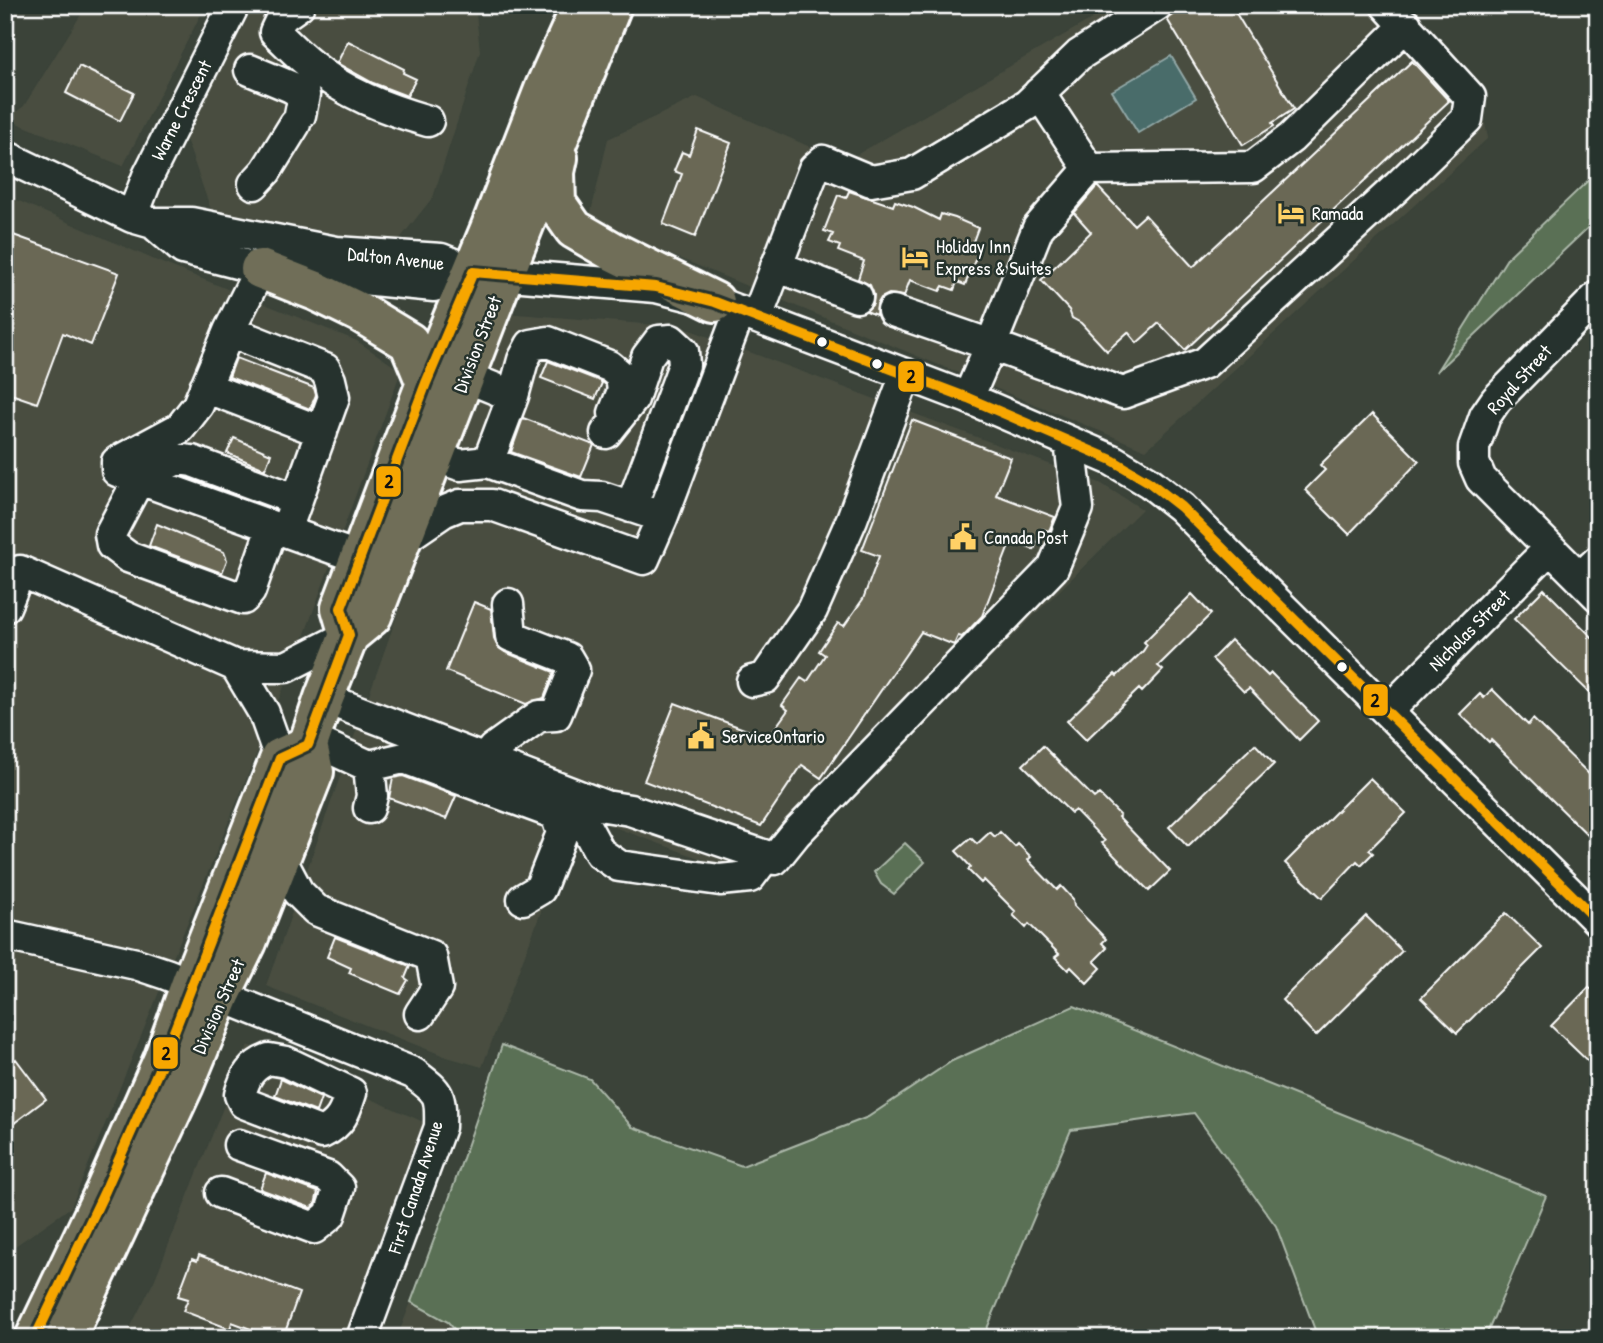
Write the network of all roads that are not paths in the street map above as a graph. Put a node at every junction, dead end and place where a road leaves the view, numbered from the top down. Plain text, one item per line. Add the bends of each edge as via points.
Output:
1 (234, 5) edge
2 (241, 5) edge
3 (299, 5) edge
4 (582, 5) edge
5 (612, 5) edge
6 (1157, 5) edge
7 (1396, 15) edge
8 (250, 70) dead end
9 (339, 86) junction
10 (1039, 93) junction
11 (568, 111) junction
12 (428, 121) dead end
13 (5, 156) edge
14 (1089, 169) junction
15 (254, 184) dead end
16 (142, 220) junction
17 (776, 266) junction
18 (260, 269) junction
19 (488, 273) junction
20 (1598, 296) edge
21 (857, 297) dead end
22 (737, 310) junction
23 (893, 311) dead end
24 (229, 331) junction
25 (991, 345) junction
26 (906, 374) junction
27 (464, 376) junction
28 (426, 383) junction
29 (205, 387) junction
30 (513, 396) junction
31 (968, 398) junction
32 (668, 408) junction
33 (615, 422) junction
34 (321, 432) junction
35 (1070, 442) junction
36 (433, 456) junction
37 (488, 462) junction
38 (139, 479) junction
39 (297, 500) junction
40 (631, 507) junction
41 (662, 518) junction
42 (279, 530) junction
43 (401, 540) junction
44 (1550, 548) junction
45 (360, 558) junction
46 (1592, 578) edge
47 (508, 604) dead end
48 (5, 607) edge
49 (349, 635) junction
50 (236, 666) junction
51 (752, 681) dead end
52 (324, 698) junction
53 (1388, 711) junction
54 (299, 747) junction
55 (489, 755) junction
56 (369, 766) junction
57 (567, 792) junction
58 (369, 808) dead end
59 (766, 856) junction
60 (280, 859) junction
61 (523, 899) dead end
62 (1598, 921) edge
63 (5, 935) edge
64 (206, 989) junction
65 (420, 1014) dead end
66 (239, 1145) dead end
67 (221, 1193) dead end
68 (35, 1338) edge
69 (66, 1338) edge
70 (362, 1338) edge

1 - 16 street, Warne Crescent via 148,176
2 - 9 street via 275,50 305,72
3 - 9 street via 282,18 275,32
4 - 19 main road, Division Street via 545,88
5 - 11 main road, Division Street
6 - 10 street via 1079,55
7 - 14 street via 1291,138 1253,167
7 - 25 street via 1470,97 1467,119 1205,363 1123,393
8 - 15 street via 304,95 297,119
9 - 12 street via 391,111
10 - 14 street
10 - 17 street via 1027,105 912,174 871,181 822,161 814,169
11 - 19 main road, Division Street
11 - 22 main road via 555,172 556,203 574,229
13 - 16 street, Dalton Avenue
14 - 25 street via 1038,228
16 - 18 street, Dalton Avenue via 183,249
16 - 19 street, Dalton Avenue via 191,223 337,252 441,259
17 - 21 street
17 - 22 street
18 - 19 street, Dalton Avenue via 433,286
18 - 24 street
18 - 28 main road via 361,313 409,342
19 - 22 street via 656,287
19 - 27 main road, Division Street
19 - 28 main road, Division Street
20 - 44 street, Royal Street via 1496,400 1474,447 1481,479
22 - 26 street
22 - 41 street
23 - 25 street
24 - 29 street
24 - 34 street via 324,369 334,397
25 - 31 street
26 - 31 street
26 - 51 street via 812,610 765,678
27 - 30 street
27 - 36 main road, Division Street
28 - 45 main road, Division Street
29 - 34 street
29 - 38 street via 180,428 117,462 117,471
30 - 33 street via 531,345 548,342 609,366 621,376 623,391
30 - 37 street
31 - 35 street
32 - 33 street
32 - 33 street via 684,365 683,351 671,340 659,341 647,357 633,399
32 - 40 street
34 - 39 street
35 - 53 street via 1112,460 1181,507
35 - 59 street via 1078,508 1053,568 775,859
36 - 37 street via 460,465
36 - 43 main road, Division Street
37 - 40 street via 582,496
38 - 39 street via 177,459
38 - 42 street
38 - 42 street via 110,534 112,545 128,557 243,598
39 - 42 street
40 - 41 street
41 - 43 street via 644,559 492,505 460,505
42 - 45 street
43 - 49 main road, Division Street via 372,616
44 - 46 street, Royal Street
44 - 53 street, Nicholas Street
45 - 49 main road, Division Street via 341,608
47 - 55 street via 511,636 567,658 573,670 556,715 539,716
48 - 50 street via 20,571
49 - 50 street via 286,667
49 - 52 main road, Division Street
50 - 54 street via 264,713
52 - 54 main road, Division Street
52 - 55 street
53 - 62 street
54 - 56 street
54 - 60 main road, Division Street via 314,772
54 - 64 main road, Division Street
55 - 57 street
56 - 58 street
56 - 61 street via 404,758 556,814 562,833 558,844 540,889
57 - 59 street
57 - 59 street via 600,853 619,866 720,880 750,877
60 - 64 main road, Division Street via 247,942
60 - 65 street via 298,892 316,910 431,956 437,988
63 - 64 street, First Canada Avenue via 136,964
64 - 68 main road, Division Street via 158,1072
64 - 69 main road, Division Street via 184,1085
64 - 70 street, First Canada Avenue via 413,1073 437,1091 440,1126
66 - 67 street via 328,1177 339,1188 330,1215 314,1228

